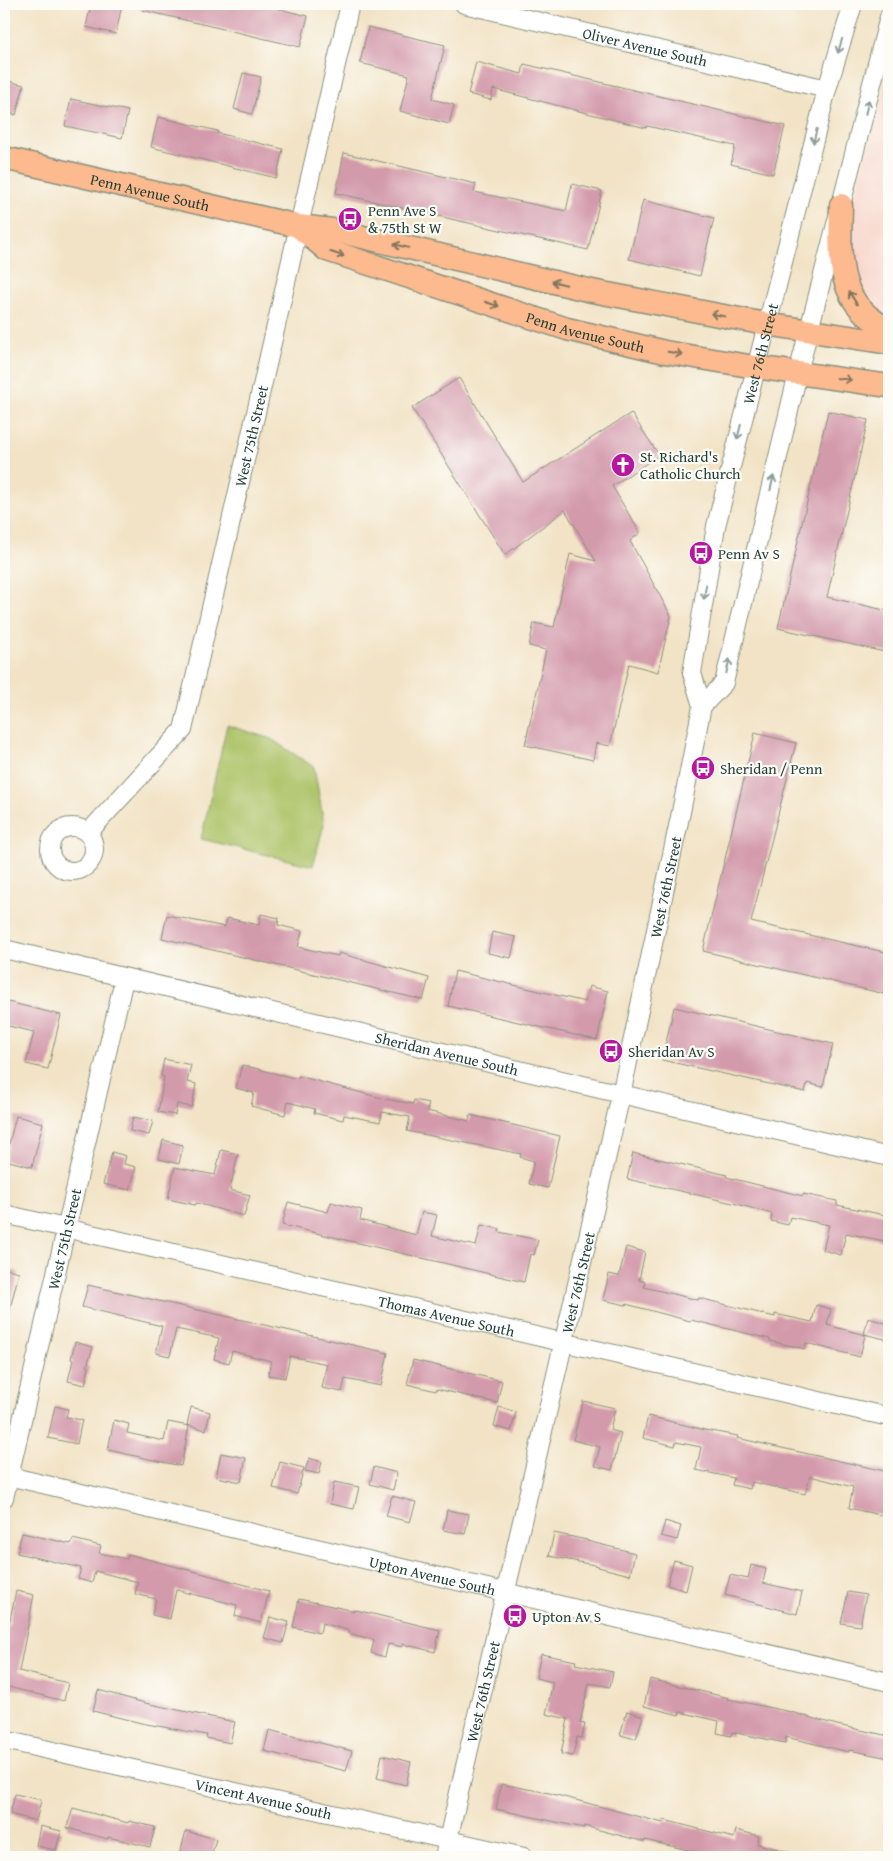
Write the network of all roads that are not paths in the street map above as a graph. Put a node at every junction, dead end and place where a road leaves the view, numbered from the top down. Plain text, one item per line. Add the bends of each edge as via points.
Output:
1 (350, 4) edge
2 (464, 4) edge
3 (853, 4) edge
4 (889, 17) edge
5 (827, 89) junction
6 (4, 158) edge
7 (841, 205) junction
8 (298, 226) junction
9 (766, 324) junction
10 (889, 329) edge
11 (809, 330) junction
12 (889, 343) edge
13 (755, 368) junction
14 (798, 373) junction
15 (889, 386) edge
16 (702, 706) junction
17 (88, 832) dead end
18 (4, 949) edge
19 (124, 979) junction
20 (621, 1095) junction
21 (889, 1157) edge
22 (4, 1214) edge
23 (66, 1229) junction
24 (564, 1341) junction
25 (889, 1417) edge
26 (6, 1475) edge
27 (4, 1498) edge
28 (506, 1592) junction
29 (889, 1682) edge
30 (4, 1740) edge
31 (446, 1849) edge
32 (524, 1857) edge

1 - 8 street, West 75th Street
2 - 5 street, Oliver Avenue South
3 -> 5 street, West 76th Street
7 -> 4 street
5 -> 9 street, West 76th Street
6 - 8 main road, Penn Avenue South
10 -> 7 main road via 870,317 848,288 840,261
7 - 11 street
9 -> 8 main road, Penn Avenue South via 592,291 333,230
8 -> 13 main road, Penn Avenue South via 327,250 567,329
8 - 17 street, West 75th Street via 183,730
9 - 11 main road, Penn Avenue South
9 - 13 street, West 76th Street
11 - 12 main road, Penn Avenue South
11 - 14 street
13 - 14 main road, Penn Avenue South
13 -> 16 street, West 76th Street via 716,526 692,674
14 -> 15 main road, Penn Avenue South
16 -> 14 street via 724,683
16 - 20 street, West 76th Street
18 - 19 street, Sheridan Avenue South
19 - 20 street, Sheridan Avenue South
19 - 23 street, West 75th Street
20 - 21 street, Sheridan Avenue South
20 - 24 street, West 76th Street
22 - 23 street, Thomas Avenue South
23 - 24 street, Thomas Avenue South
23 - 26 street, West 75th Street
24 - 25 street, Thomas Avenue South
24 - 28 street, West 76th Street
26 - 27 street, West 75th Street
26 - 28 street, Upton Avenue South
28 - 29 street, Upton Avenue South
28 - 31 street, West 76th Street
30 - 31 street, Vincent Avenue South
31 - 32 street, Vincent Avenue South

